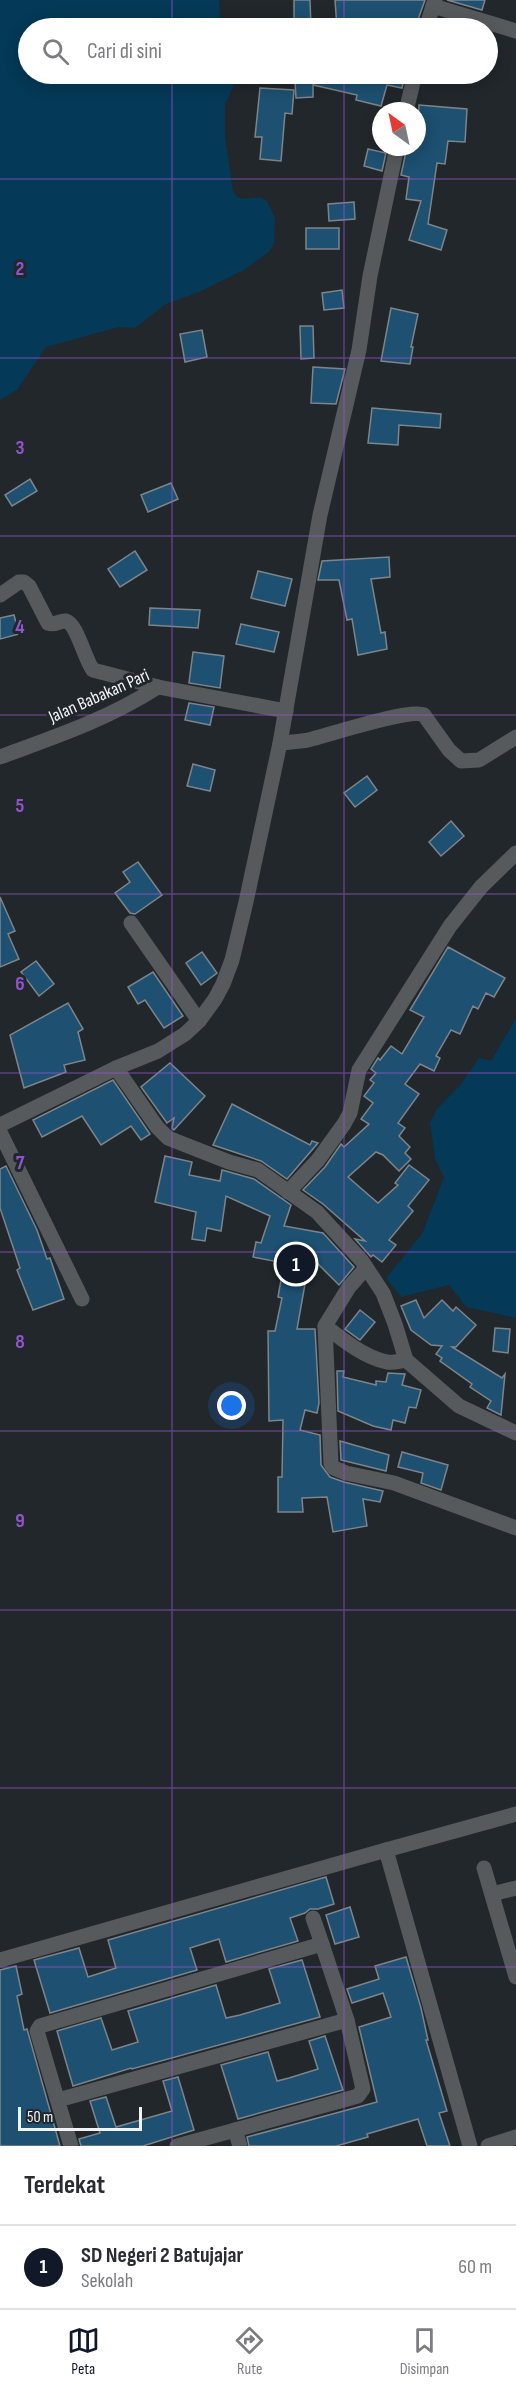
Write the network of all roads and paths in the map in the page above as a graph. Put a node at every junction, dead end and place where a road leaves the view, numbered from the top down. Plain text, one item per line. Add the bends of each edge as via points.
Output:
1 (434, 3) edge
2 (429, 18) edge
3 (478, 18) edge
4 (498, 25) edge
5 (516, 31) edge
6 (413, 84) edge
7 (408, 102) edge
8 (395, 156) edge
9 (0, 595) edge
10 (158, 687) junction
11 (286, 711) junction
12 (516, 736) edge
13 (280, 743) junction
14 (0, 757) edge
15 (516, 853) edge
16 (131, 923) dead end
17 (199, 1021) junction
18 (116, 1068) junction
19 (0, 1125) edge
20 (0, 1132) edge
21 (288, 1192) junction
22 (366, 1268) junction
23 (82, 1299) dead end
24 (326, 1326) junction
25 (405, 1360) junction
26 (516, 1433) edge
27 (516, 1528) edge
28 (516, 1814) edge
29 (386, 1850) junction
30 (484, 1868) dead end
31 (516, 1888) edge
32 (492, 1894) junction
33 (313, 1918) dead end
34 (322, 1944) junction
35 (0, 1960) edge
36 (516, 1977) edge
37 (347, 2020) junction
38 (58, 2100) junction
39 (236, 2130) junction
40 (516, 2138) edge
41 (219, 2141) edge
42 (71, 2146) edge
43 (177, 2146) edge
44 (240, 2146) edge
45 (470, 2146) edge
46 (488, 2146) edge

1 - 2 street
1 - 3 street
4 - 5 street
6 - 7 street
8 - 11 street via 356,361 320,515
9 - 10 street via 24,582 48,623 65,621 75,630 93,670
10 - 11 street, Jalan Babakan Pari
10 - 14 street, Jalan Babakan Pari via 109,716
11 - 13 street
12 - 13 street via 479,760 461,761 418,712 305,741
13 - 17 street via 232,960 215,999
15 - 21 street via 481,887 450,926 359,1070 344,1124
16 - 17 street
17 - 18 street via 158,1050
18 - 19 street
18 - 21 street via 168,1138 258,1170
20 - 23 street
21 - 22 street via 317,1212
22 - 24 street via 349,1287
22 - 25 street via 390,1308
24 - 25 street via 373,1357 389,1363
24 - 27 street via 330,1462 334,1468 394,1483
25 - 26 street via 459,1406
28 - 29 street
29 - 35 street
29 - 45 street
30 - 32 street
31 - 32 street
32 - 36 street
33 - 34 street
34 - 37 street
34 - 38 street via 40,2026 37,2031
37 - 38 street
37 - 39 street via 363,2089 358,2096
38 - 42 street
39 - 41 street
39 - 44 street
40 - 46 street
41 - 43 street

